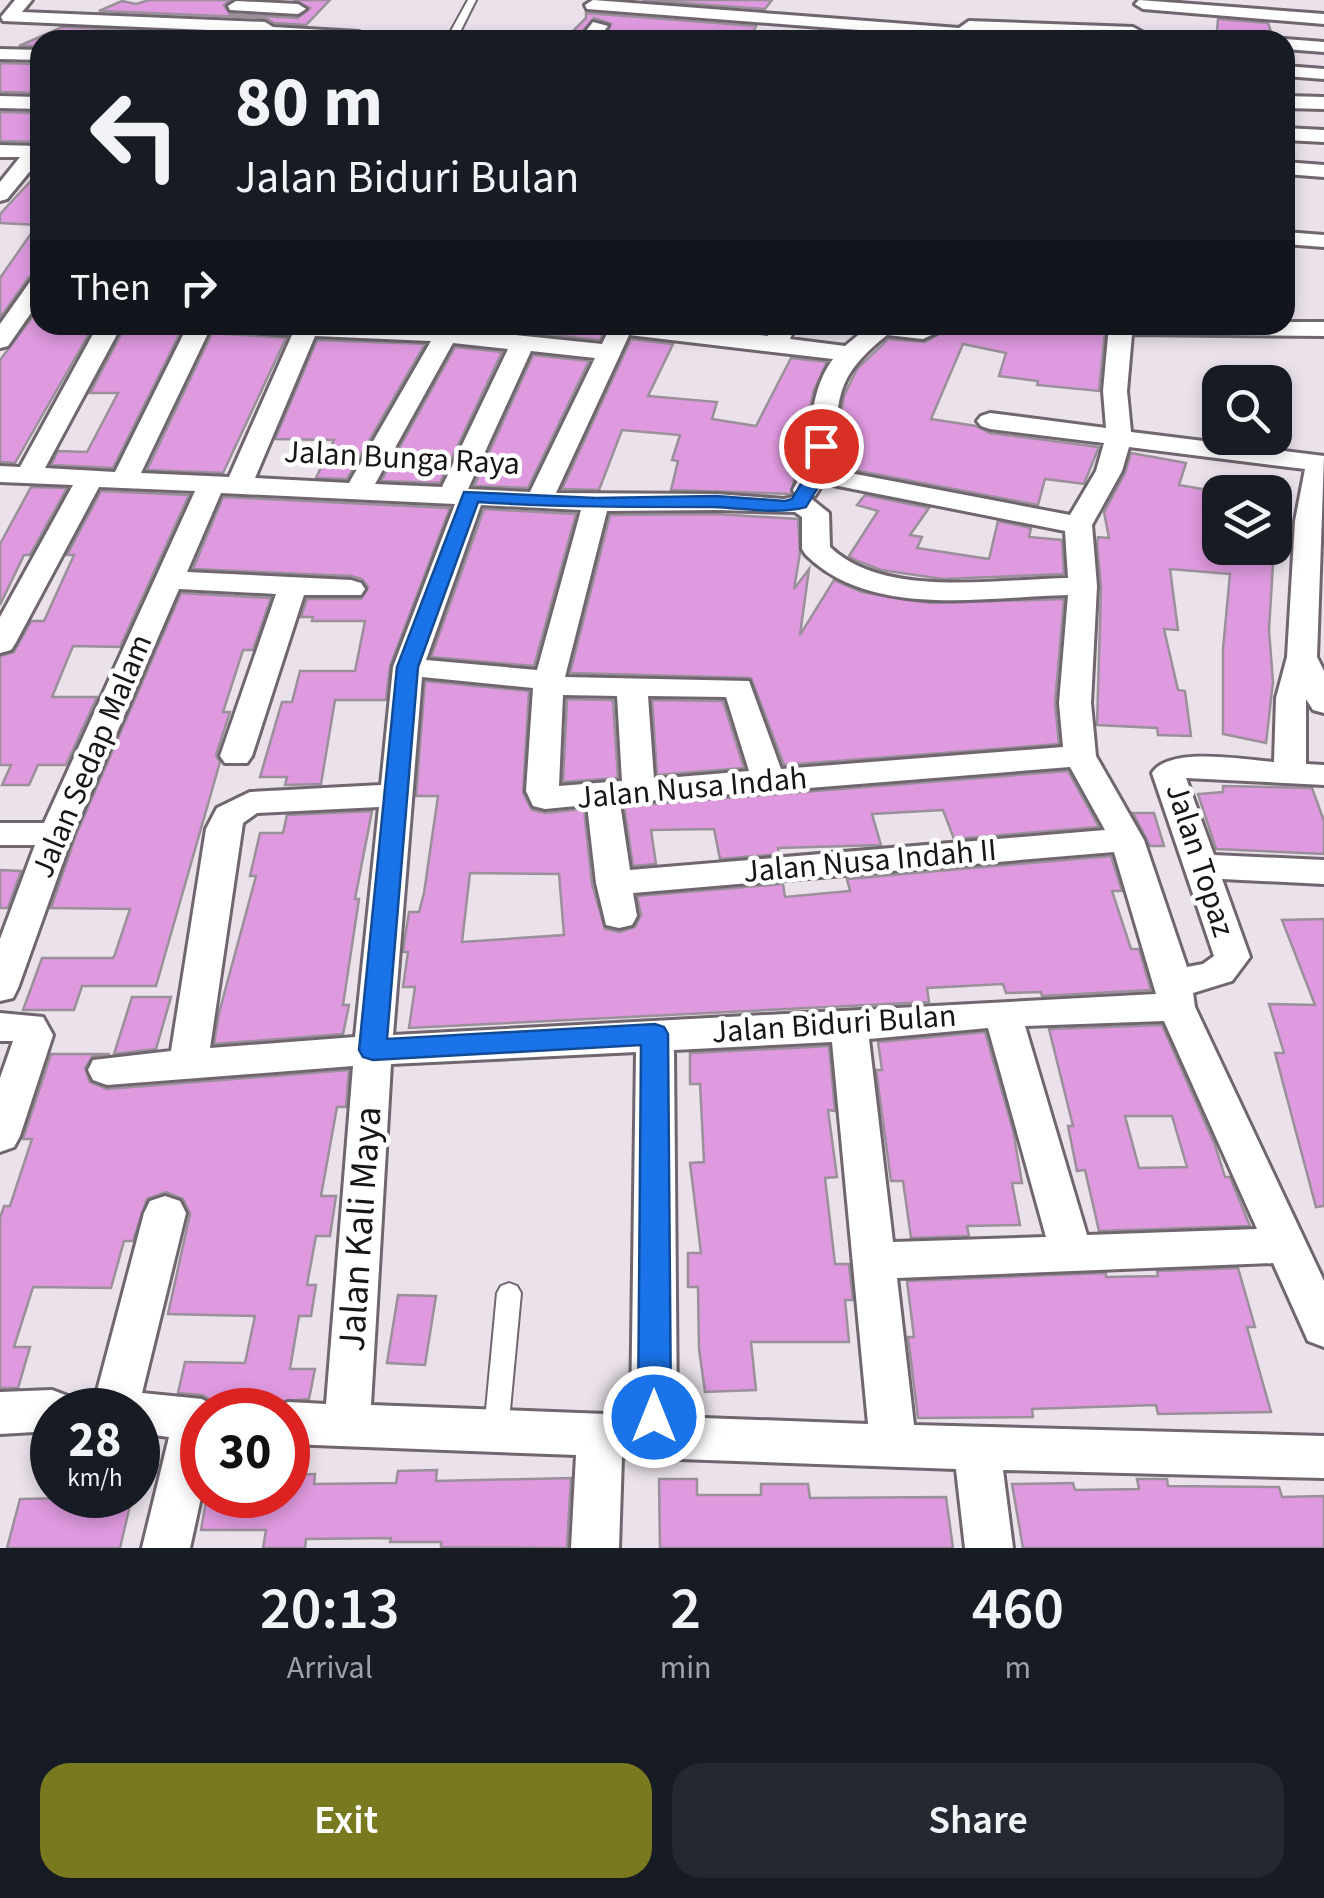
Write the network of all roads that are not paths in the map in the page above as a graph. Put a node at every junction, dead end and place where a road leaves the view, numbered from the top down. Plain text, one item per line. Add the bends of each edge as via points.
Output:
1 (472, 0) edge
2 (781, 0) edge
3 (23, 2) edge
4 (1143, 2) edge
5 (221, 5) dead end
6 (593, 5) dead end
7 (276, 8) junction
8 (298, 9) dead end
9 (1212, 10) junction
10 (3, 16) edge
11 (772, 18) junction
12 (1324, 19) edge
13 (138, 22) junction
14 (199, 24) junction
15 (130, 30) edge
16 (193, 30) edge
17 (245, 30) edge
18 (261, 30) edge
19 (456, 30) edge
20 (765, 30) edge
21 (925, 30) edge
22 (963, 30) edge
23 (1073, 30) edge
24 (1135, 30) edge
25 (1210, 30) edge
26 (1295, 45) edge
27 (1324, 46) edge
28 (0, 54) edge
29 (30, 55) edge
30 (1295, 72) edge
31 (1324, 74) edge
32 (0, 102) edge
33 (30, 103) edge
34 (1295, 103) edge
35 (1324, 104) edge
36 (1295, 135) edge
37 (1324, 136) edge
38 (24, 149) edge
39 (1295, 169) edge
40 (1324, 171) edge
41 (0, 194) edge
42 (1295, 239) edge
43 (1324, 241) edge
44 (25, 303) edge
45 (1295, 329) edge
46 (1324, 329) edge
47 (104, 335) edge
48 (195, 335) edge
49 (302, 335) edge
50 (446, 335) joint
51 (618, 335) edge
52 (783, 335) edge
53 (872, 335) edge
54 (1120, 335) edge
55 (0, 341) edge
56 (523, 342) junction
57 (610, 352) junction
58 (849, 354) junction
59 (990, 421) dead end
60 (1119, 436) junction
61 (1321, 464) edge
62 (816, 474) junction
63 (14, 475) edge
64 (88, 480) junction
65 (124, 480) junction
66 (226, 484) junction
67 (358, 489) junction
68 (461, 495) junction
69 (539, 500) junction
70 (596, 504) junction
71 (799, 504) junction
72 (1317, 522) edge
73 (1078, 525) junction
74 (166, 580) junction
75 (293, 586) junction
76 (1083, 586) junction
77 (351, 589) dead end
78 (0, 644) edge
79 (1302, 657) junction
80 (408, 667) junction
81 (549, 683) junction
82 (632, 687) junction
83 (1324, 703) edge
84 (236, 756) dead end
85 (1080, 756) junction
86 (1290, 773) junction
87 (1324, 775) edge
88 (769, 782) junction
89 (639, 792) junction
90 (395, 795) junction
91 (602, 795) junction
92 (0, 834) edge
93 (56, 834) junction
94 (1127, 840) junction
95 (1198, 866) junction
96 (1324, 872) edge
97 (10, 930) edge
98 (0, 988) edge
99 (1179, 990) junction
100 (1002, 1013) junction
101 (0, 1027) edge
102 (849, 1027) junction
103 (655, 1034) junction
104 (373, 1050) junction
105 (188, 1064) junction
106 (107, 1070) dead end
107 (0, 1136) edge
108 (165, 1212) dead end
109 (1287, 1245) junction
110 (1072, 1254) junction
111 (876, 1261) junction
112 (509, 1293) dead end
113 (1324, 1328) edge
114 (121, 1388) edge
115 (30, 1412) edge
116 (0, 1413) edge
117 (310, 1424) edge
118 (347, 1425) junction
119 (496, 1431) junction
120 (600, 1436) junction
121 (654, 1438) junction
122 (893, 1446) junction
123 (977, 1449) junction
124 (1324, 1457) edge
125 (180, 1494) edge
126 (166, 1548) edge
127 (595, 1548) edge
128 (989, 1548) edge

1 - 19 lane
2 - 11 street
3 - 10 street
4 - 9 street
4 - 24 street
5 - 7 street
6 - 11 street
7 - 8 street
7 - 18 street
9 - 12 street
9 - 25 street
10 - 13 street
11 - 20 street
11 - 21 street
13 - 14 street
13 - 15 street
14 - 16 street
14 - 17 street
22 - 23 street via 964,19
26 - 27 street
28 - 29 street
30 - 31 street
32 - 33 street
34 - 35 street
36 - 37 street
38 - 41 street
39 - 40 street
42 - 43 street
44 - 55 street
45 - 46 street
47 - 63 street
48 - 65 street
49 - 66 street, Jalan Sedap Malam
50 - 56 street
50 - 67 street
51 - 57 street
52 - 58 street
53 - 58 street
54 - 60 street
56 - 57 street
56 - 68 street, Jalan Kali Maya
57 - 69 street
58 - 62 street via 825,396
59 - 60 street
60 - 61 street
60 - 73 street via 1109,471
61 - 72 street
62 - 71 street
62 - 73 street
63 - 64 street, Jalan Bunga Raya
64 - 65 street, Jalan Bunga Raya
64 - 78 street
65 - 66 street, Jalan Bunga Raya
66 - 67 street, Jalan Bunga Raya
66 - 74 street, Jalan Sedap Malam
67 - 68 street, Jalan Bunga Raya
68 - 69 street, Jalan Bunga Raya
68 - 80 street, Jalan Kali Maya
69 - 70 street, Jalan Bunga Raya
70 - 71 street, Jalan Bunga Raya
70 - 81 street, Jalan Nusa Indah
71 - 76 street via 814,513 816,549 823,558 875,586 927,592
72 - 79 street
73 - 76 street
74 - 75 street
74 - 93 street, Jalan Sedap Malam
75 - 77 street
75 - 84 street
76 - 85 street via 1075,703
79 - 83 street
79 - 86 street via 1292,698
80 - 81 street
80 - 90 street, Jalan Kali Maya
81 - 82 street
81 - 91 street, Jalan Nusa Indah via 542,792 545,798
82 - 88 street via 738,688
82 - 89 street
85 - 88 street, Jalan Nusa Indah
85 - 94 street
86 - 87 street, Jalan Topaz
86 - 95 street, Jalan Topaz via 1172,768 1168,773
88 - 89 street, Jalan Nusa Indah
89 - 91 street, Jalan Nusa Indah
90 - 104 street, Jalan Kali Maya
90 - 105 street via 261,802 229,816
91 - 94 street, Jalan Nusa Indah II via 616,899
92 - 93 street
93 - 97 street, Jalan Sedap Malam
94 - 99 street
95 - 96 street
95 - 99 street, Jalan Topaz via 1232,957 1215,975
97 - 98 street, Jalan Sedap Malam
99 - 100 street, Jalan Biduri Bulan
99 - 109 street
100 - 102 street, Jalan Biduri Bulan
100 - 110 street
101 - 107 street via 23,1024 34,1035
102 - 103 street, Jalan Biduri Bulan
102 - 111 street
103 - 104 street, Jalan Biduri Bulan
103 - 121 street
104 - 105 street, Jalan Biduri Bulan
104 - 118 street, Jalan Kali Maya
105 - 106 street, Jalan Biduri Bulan
108 - 114 street
109 - 110 street
109 - 113 street
110 - 111 street
111 - 122 street
112 - 119 lane
115 - 116 street
117 - 118 street
118 - 119 street
119 - 120 street
120 - 121 street
120 - 127 street
121 - 122 street
122 - 123 street
123 - 124 street
123 - 128 street
125 - 126 street

